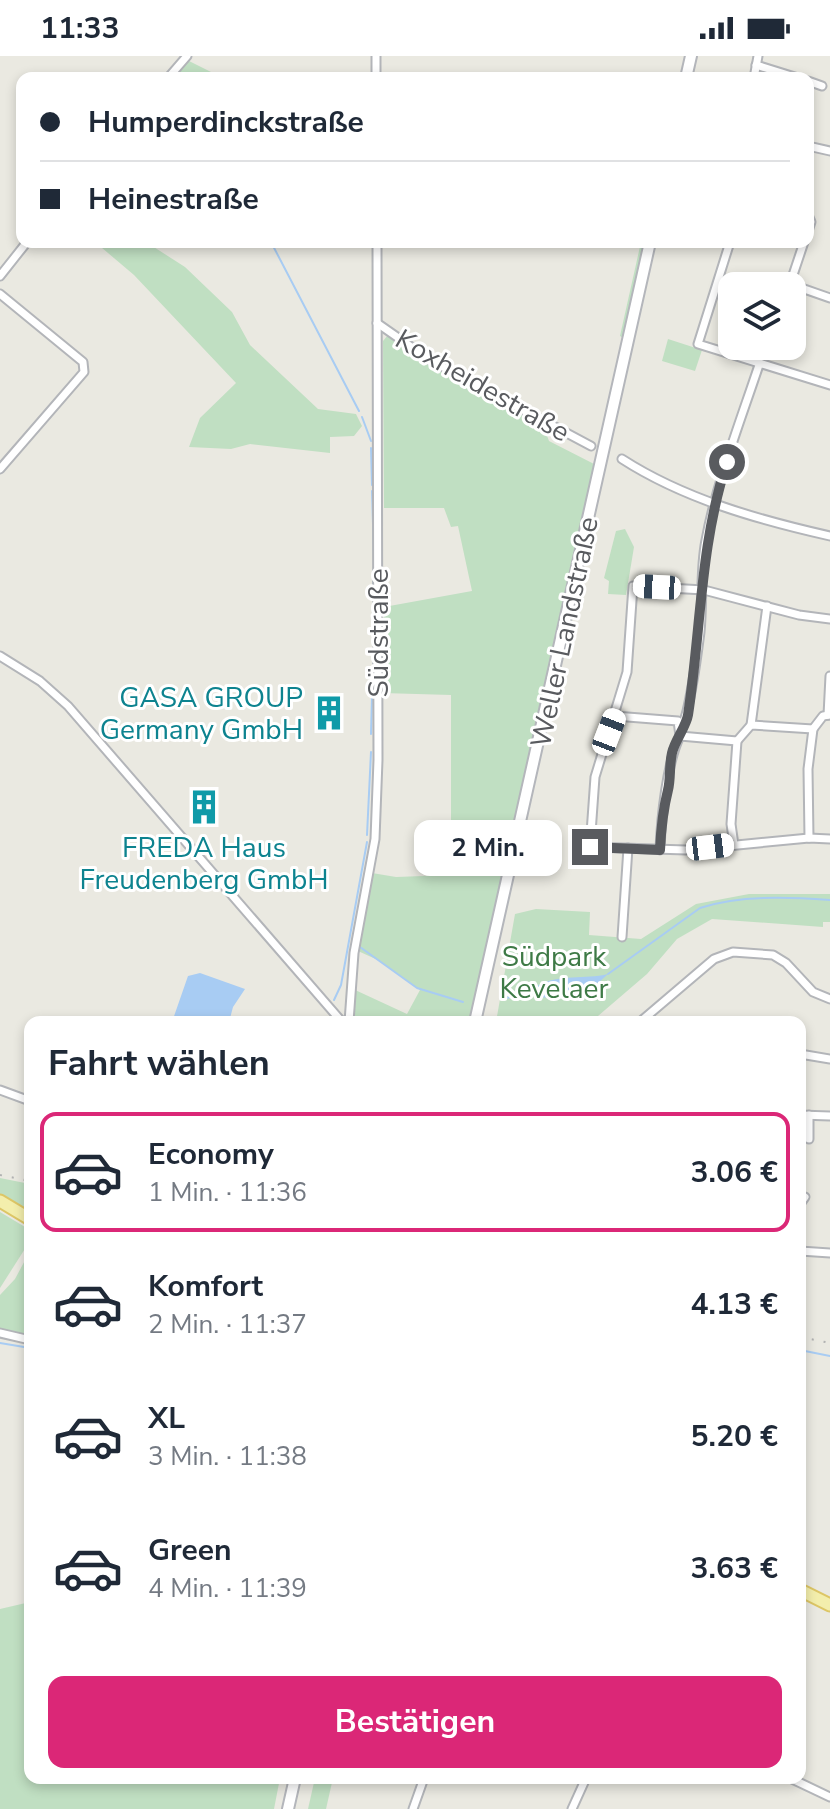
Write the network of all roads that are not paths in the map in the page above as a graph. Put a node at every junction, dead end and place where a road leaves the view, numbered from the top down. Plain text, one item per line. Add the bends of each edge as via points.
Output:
1 (187, 56) edge
2 (757, 60) edge
3 (173, 72) edge
4 (784, 72) edge
5 (814, 83) edge
6 (822, 86) dead end
7 (22, 248) edge
8 (377, 248) edge
9 (649, 248) edge
10 (728, 248) edge
11 (802, 248) edge
12 (0, 276) edge
13 (0, 294) edge
14 (830, 298) edge
15 (377, 323) junction
16 (759, 365) junction
17 (829, 382) edge
18 (591, 446) dead end
19 (622, 459) dead end
20 (0, 469) edge
21 (715, 504) junction
22 (830, 536) edge
23 (704, 590) junction
24 (767, 606) junction
25 (830, 619) edge
26 (0, 656) edge
27 (830, 676) edge
28 (829, 715) edge
29 (615, 716) junction
30 (751, 725) junction
31 (681, 726) junction
32 (813, 729) junction
33 (680, 736) junction
34 (737, 741) junction
35 (809, 838) junction
36 (830, 839) edge
37 (734, 845) junction
38 (628, 848) junction
39 (660, 850) junction
40 (622, 937) dead end
41 (830, 999) edge
42 (337, 1016) edge
43 (349, 1016) edge
44 (476, 1016) edge
45 (647, 1016) edge
46 (806, 1055) edge
47 (830, 1059) edge
48 (0, 1090) edge
49 (24, 1099) edge
50 (806, 1115) edge
51 (830, 1116) edge
52 (806, 1121) edge
53 (809, 1139) dead end
54 (0, 1201) edge
55 (24, 1215) edge
56 (806, 1251) edge
57 (830, 1253) edge
58 (0, 1333) edge
59 (24, 1339) edge
60 (806, 1593) edge
61 (830, 1605) edge
62 (294, 1784) edge
63 (422, 1784) edge
64 (583, 1784) edge
65 (803, 1784) edge
66 (830, 1797) edge
67 (288, 1809) edge
68 (413, 1809) edge
69 (572, 1809) edge

1 - 3 street
2 - 4 street
5 - 6 street
7 - 12 street
8 - 15 street, Südstraße
9 - 44 main road, Weller Landstraße
10 - 16 street via 698,344
11 - 14 street via 790,284
13 - 20 street via 83,362 84,372
15 - 18 street, Koxheidestraße via 430,360
15 - 43 street, Südstraße via 375,839 354,953
16 - 17 street
16 - 21 street
19 - 21 street
21 - 22 street
21 - 23 street via 705,542
23 - 24 street
23 - 29 street via 633,586 627,672
23 - 31 street via 687,720
24 - 25 street
24 - 30 street
26 - 42 street via 68,706
27 - 28 street
28 - 32 street
29 - 31 street via 678,721
29 - 38 street via 595,777 590,847
30 - 32 street
30 - 34 street
31 - 33 street
32 - 35 street
33 - 34 street
33 - 39 street via 672,751 662,808
34 - 37 street
35 - 36 street
35 - 37 street
37 - 39 street
38 - 39 street
38 - 40 street
41 - 45 street via 813,992 773,955 733,952 714,959
46 - 47 street
48 - 49 street
50 - 51 street
52 - 53 street
54 - 55 main road
56 - 57 street
58 - 59 street
60 - 61 main road
62 - 67 main road
63 - 68 street
64 - 69 street
65 - 66 street

